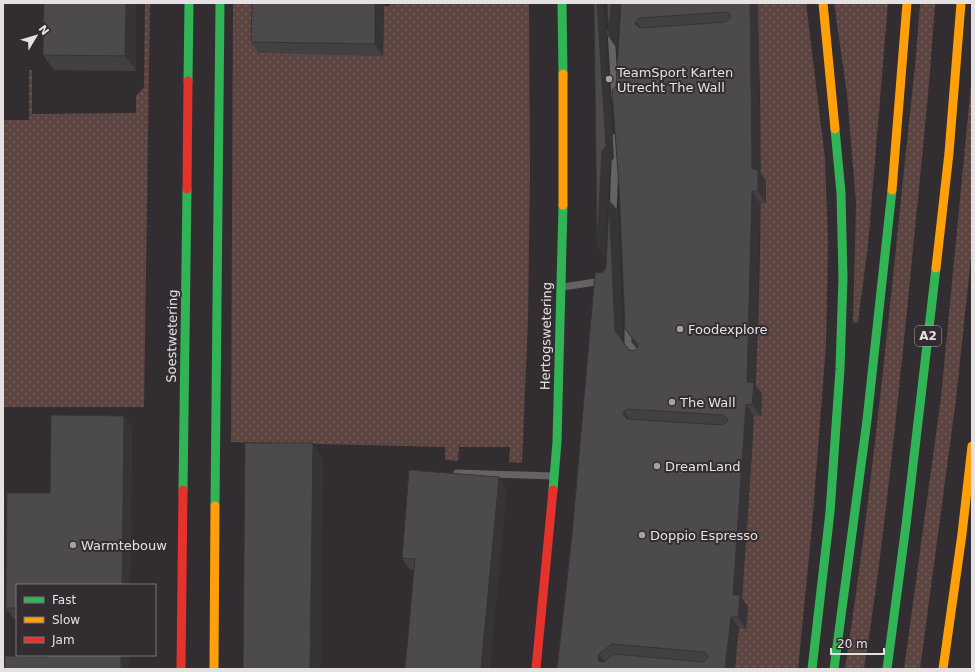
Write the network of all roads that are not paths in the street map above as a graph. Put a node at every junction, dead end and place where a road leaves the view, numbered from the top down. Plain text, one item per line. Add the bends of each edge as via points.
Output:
1 (188, 3) edge
2 (220, 3) edge
3 (562, 3) edge
4 (823, 3) edge
5 (907, 3) edge
6 (961, 3) edge
7 (610, 24) edge
8 (621, 63) edge
9 (622, 199) edge
10 (613, 226) dead end
11 (609, 279) edge
12 (561, 287) junction
13 (628, 316) edge
14 (641, 358) edge
15 (972, 446) edge
16 (457, 473) edge
17 (553, 476) junction
18 (181, 669) edge
19 (214, 669) edge
20 (536, 669) edge
21 (812, 669) edge
22 (834, 669) edge
23 (886, 669) edge
24 (943, 669) edge

1 - 18 main road, Soestwetering
2 - 19 main road
3 - 12 main road, Hertogswetering via 564,157
4 - 21 main road via 841,193 842,278 840,369 830,512
5 - 22 main road via 890,211 870,393
6 - 23 main road, A2 via 949,153 906,525
7 - 8 lane via 617,104
9 - 10 lane via 617,131
11 - 12 lane
12 - 17 main road, Hertogswetering via 557,442
13 - 14 lane via 628,343
15 - 24 main road
16 - 17 lane
17 - 20 main road, Hertogswetering

